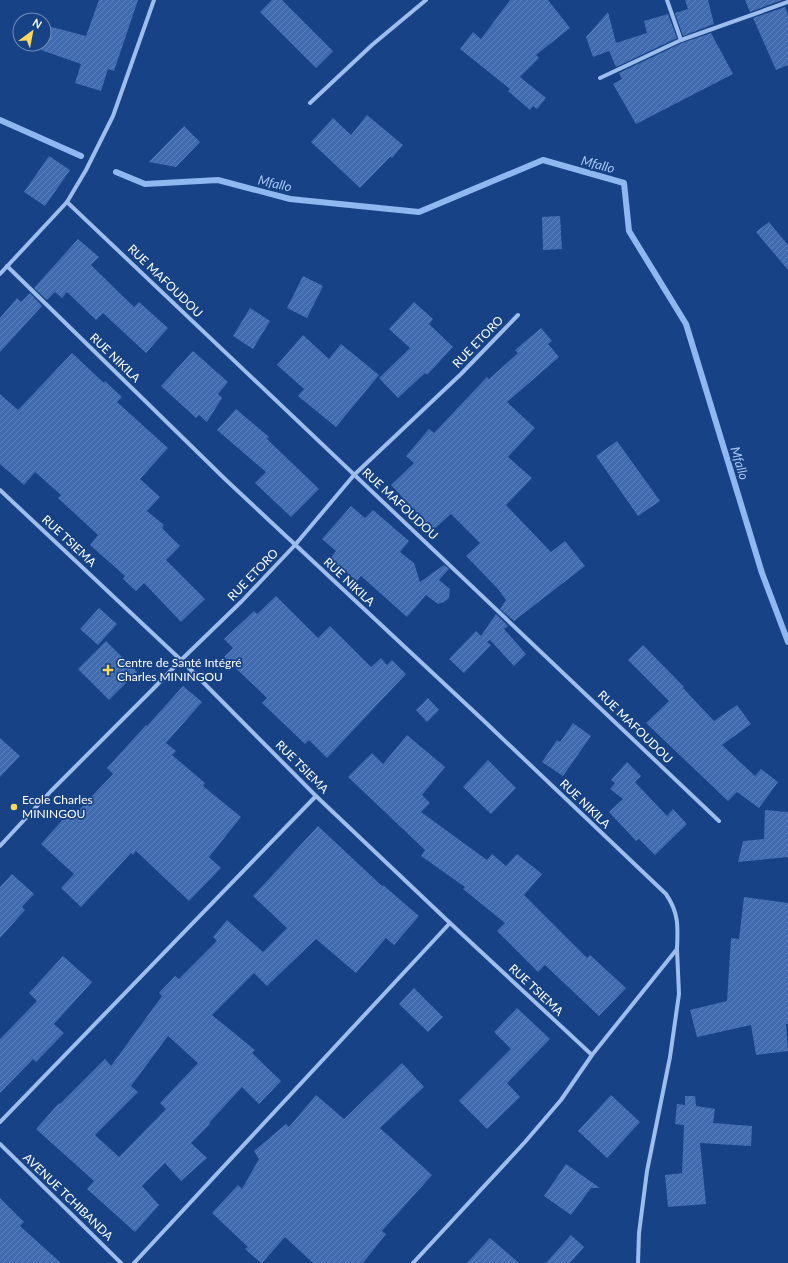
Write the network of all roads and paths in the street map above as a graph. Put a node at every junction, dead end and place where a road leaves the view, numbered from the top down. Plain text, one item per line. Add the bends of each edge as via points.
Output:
1 (154, 0) edge
2 (426, 0) edge
3 (667, 0) edge
4 (788, 2) edge
5 (681, 40) junction
6 (600, 78) dead end
7 (310, 103) dead end
8 (67, 202) junction
9 (7, 266) junction
10 (0, 274) edge
11 (518, 315) dead end
12 (354, 474) junction
13 (0, 490) edge
14 (295, 545) junction
15 (181, 660) junction
16 (316, 796) junction
17 (719, 821) dead end
18 (0, 846) edge
19 (450, 923) junction
20 (677, 949) junction
21 (592, 1055) junction
22 (0, 1122) edge
23 (0, 1144) edge
24 (121, 1263) edge
25 (134, 1263) edge
26 (413, 1263) edge
27 (638, 1263) edge

1 - 8 street via 113,116
2 - 7 street via 372,45
3 - 5 street
4 - 5 street
5 - 6 street
8 - 9 street
8 - 12 street, RUE MAFOUDOU
9 - 10 street
9 - 14 street, RUE NIKILA
11 - 12 street, RUE ETORO via 461,374
12 - 14 street, RUE ETORO
12 - 17 street, RUE MAFOUDOU
13 - 15 street, RUE TSIEMA
14 - 15 street, RUE ETORO
14 - 20 street, RUE NIKILA via 666,894 676,913
15 - 16 street, RUE TSIEMA
15 - 18 street, RUE ETORO
16 - 19 street, RUE TSIEMA
16 - 22 street
19 - 21 street, RUE TSIEMA
19 - 25 street
20 - 21 street
20 - 27 street via 679,994 670,1057 647,1171
21 - 26 street via 561,1100
23 - 24 street, AVENUE TCHIBANDA

